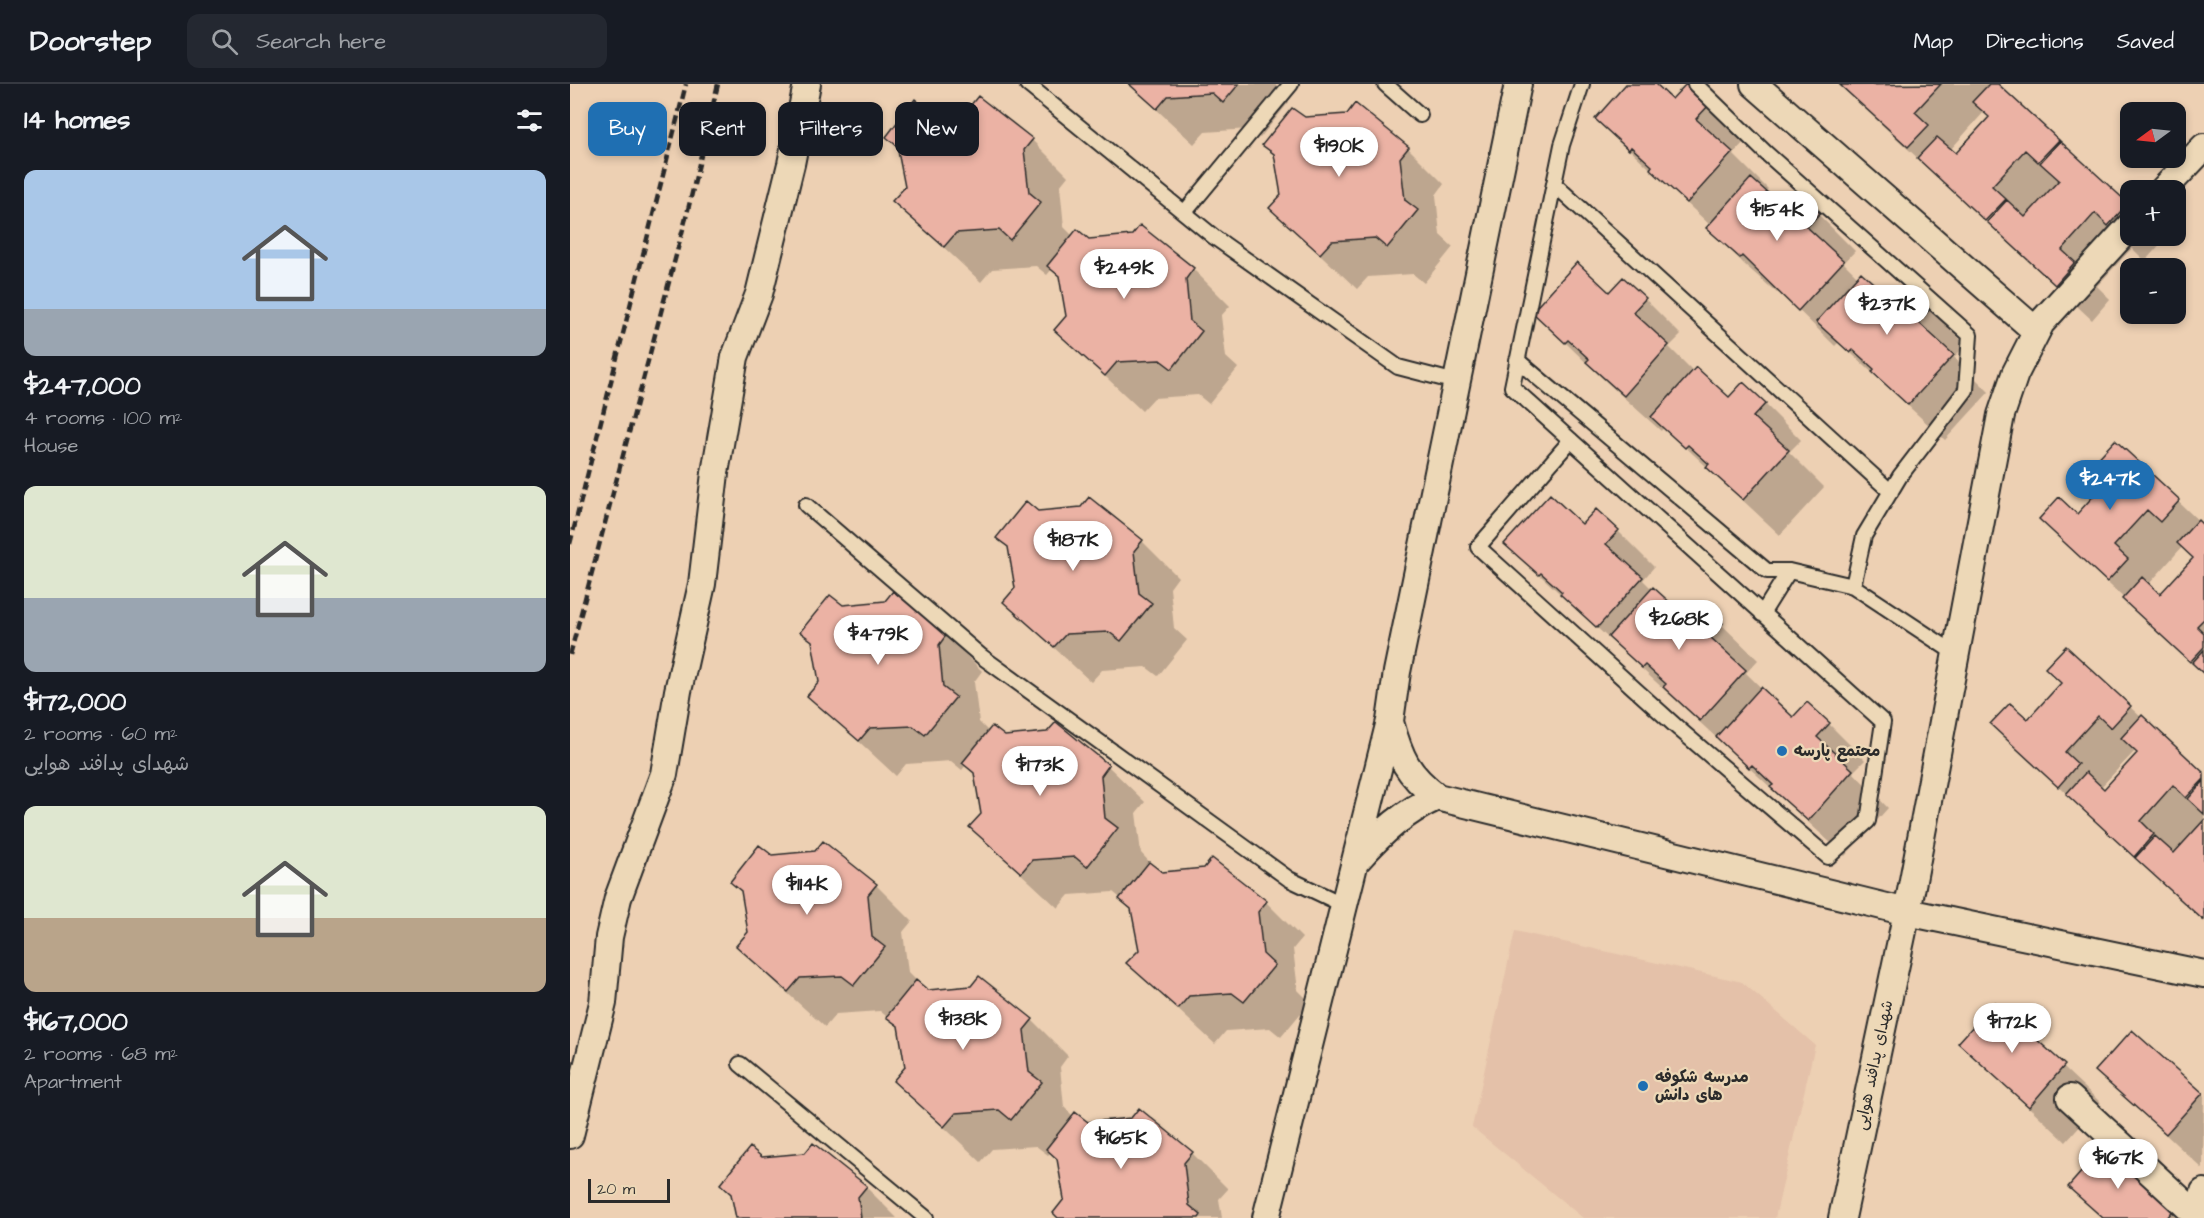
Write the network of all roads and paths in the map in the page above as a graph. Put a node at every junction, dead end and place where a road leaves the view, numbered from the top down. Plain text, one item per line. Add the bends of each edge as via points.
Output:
1 (807, 84) edge
2 (1027, 84) edge
3 (1291, 84) edge
4 (1385, 84) edge
5 (1518, 84) edge
6 (1582, 84) edge
7 (1695, 84) edge
8 (1754, 84) edge
9 (1420, 115) dead end
10 (2204, 147) edge
11 (2173, 180) edge
12 (1554, 184) junction
13 (1185, 212) junction
14 (2120, 237) edge
15 (2036, 331) junction
16 (1517, 360) junction
17 (1456, 382) junction
18 (1571, 440) junction
19 (1891, 492) junction
20 (806, 505) dead end
21 (1789, 571) junction
22 (1853, 586) junction
23 (1762, 614) junction
24 (1956, 654) junction
25 (1390, 721) junction
26 (1437, 797) junction
27 (1355, 862) junction
28 (1344, 905) junction
29 (1907, 912) junction
30 (2204, 974) edge
31 (740, 1064) dead end
32 (2070, 1098) dead end
33 (570, 1135) edge
34 (2204, 1192) edge
35 (926, 1218) edge
36 (1266, 1218) edge
37 (1842, 1218) edge
38 (2199, 1218) edge

1 - 33 street via 759,294 735,357 715,473 702,584 664,774 618,898 609,937 603,1003
2 - 13 lane
3 - 13 lane
4 - 9 lane
5 - 17 street
6 - 12 lane
7 - 19 lane via 1970,335 1966,390
8 - 15 street
10 - 11 street
12 - 16 lane
12 - 19 lane
13 - 17 lane via 1214,237 1398,367
14 - 15 street, شهدای پدافند هوایی
15 - 24 street, شهدای پدافند هوایی via 2001,415
16 - 18 lane via 1512,387
16 - 21 lane via 1767,570
17 - 25 street
18 - 23 lane
18 - 23 lane via 1478,548 1678,729 1828,857 1868,821 1883,722
19 - 22 lane via 1864,536
20 - 28 lane via 981,656 1289,879
21 - 22 lane
21 - 23 lane
22 - 24 lane
24 - 29 street, شهدای پدافند هوایی
25 - 26 street via 1399,754 1415,780
25 - 27 street
26 - 27 street via 1395,820
26 - 29 street
27 - 28 street
28 - 36 street
29 - 30 street
29 - 37 street, شهدای پدافند هوایی
31 - 35 lane
32 - 38 street
34 - 38 street

